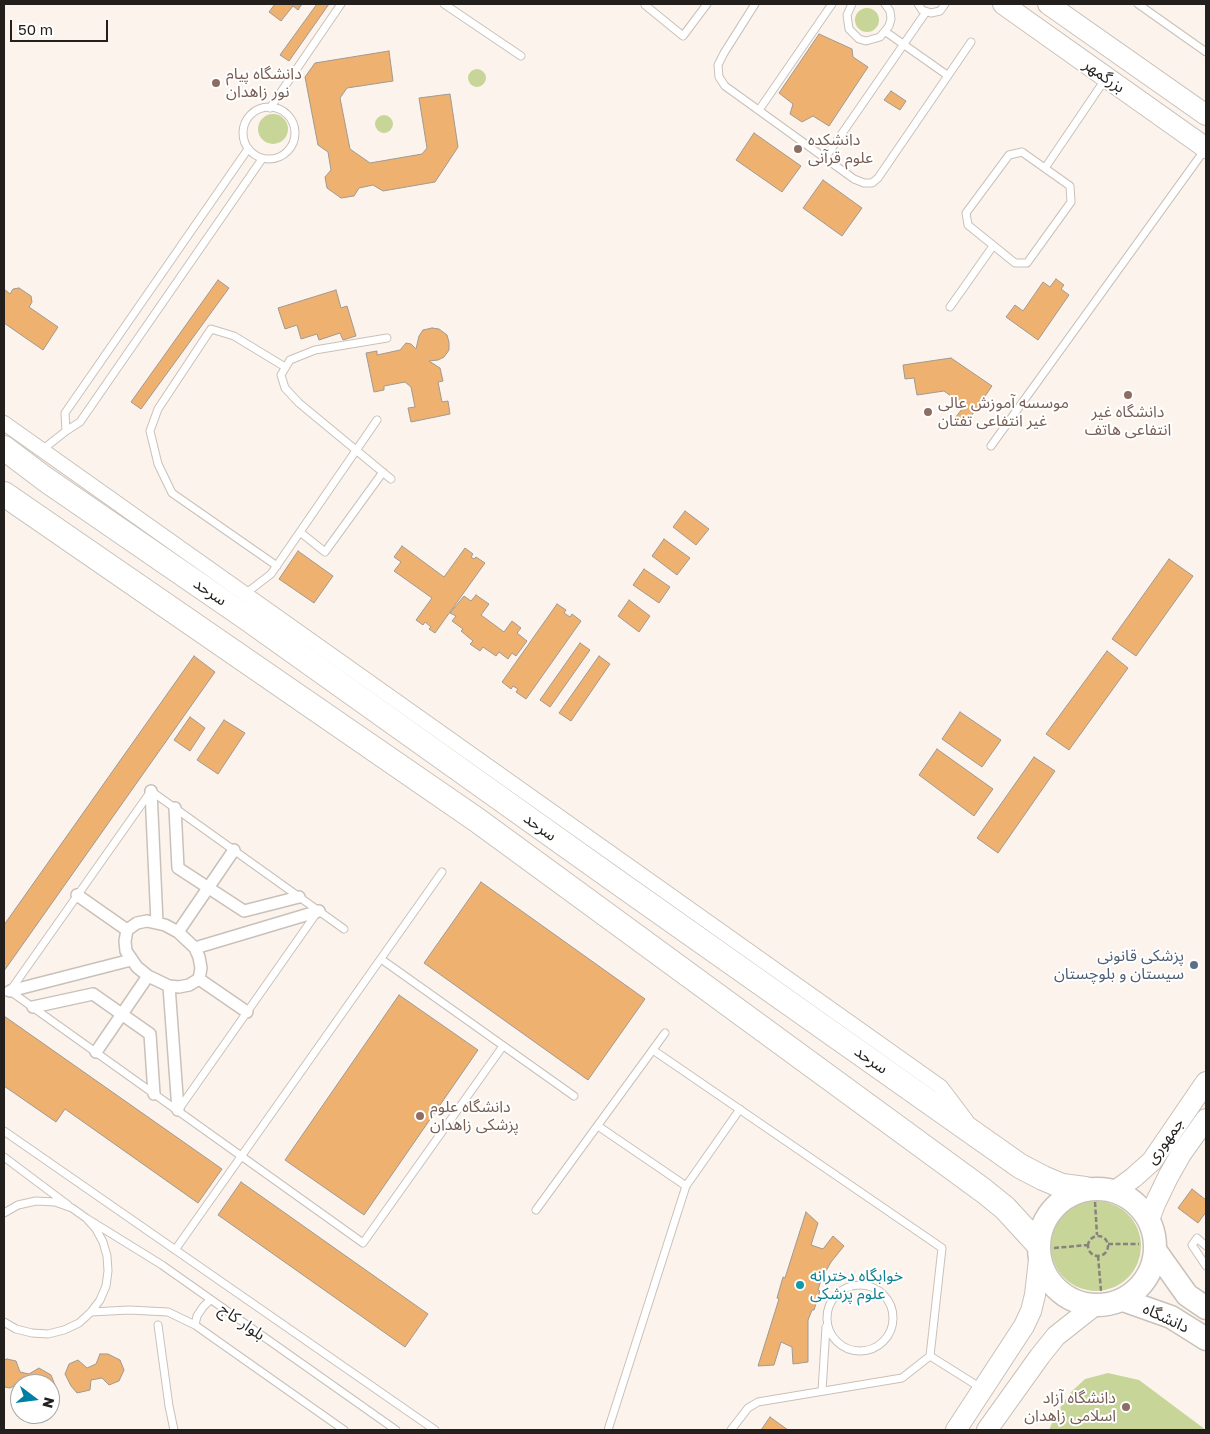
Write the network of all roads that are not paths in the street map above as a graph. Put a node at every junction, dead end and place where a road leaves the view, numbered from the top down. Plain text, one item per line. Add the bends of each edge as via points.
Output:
1 (341, 4) edge
2 (444, 4) edge
3 (707, 4) edge
4 (755, 4) edge
5 (832, 4) edge
6 (886, 4) edge
7 (918, 4) edge
8 (945, 4) edge
9 (1003, 4) edge
10 (1048, 4) edge
11 (1138, 4) edge
12 (848, 5) edge
13 (645, 6) dead end
14 (926, 12) junction
15 (886, 32) junction
16 (972, 42) dead end
17 (903, 44) junction
18 (1206, 52) edge
19 (521, 56) dead end
20 (947, 75) junction
21 (1107, 78) junction
22 (270, 108) junction
23 (759, 110) junction
24 (1206, 115) edge
25 (1206, 148) edge
26 (248, 149) junction
27 (825, 158) junction
28 (262, 159) junction
29 (1045, 168) junction
30 (993, 246) junction
31 (950, 307) dead end
32 (387, 338) dead end
33 (285, 367) junction
34 (377, 420) dead end
35 (4, 423) edge
36 (66, 431) junction
37 (991, 446) dead end
38 (4, 448) edge
39 (42, 450) junction
40 (357, 450) junction
41 (383, 472) junction
42 (391, 479) dead end
43 (4, 494) edge
44 (300, 532) junction
45 (277, 566) junction
46 (245, 594) junction
47 (151, 791) junction
48 (175, 808) junction
49 (234, 850) junction
50 (442, 872) dead end
51 (208, 888) junction
52 (77, 895) junction
53 (299, 897) junction
54 (319, 911) junction
55 (157, 922) junction
56 (344, 929) dead end
57 (127, 930) junction
58 (178, 932) junction
59 (195, 948) junction
60 (381, 959) junction
61 (131, 960) junction
62 (148, 976) junction
63 (199, 979) junction
64 (169, 986) junction
65 (7, 991) edge
66 (33, 1007) junction
67 (247, 1012) junction
68 (122, 1014) junction
69 (665, 1033) dead end
70 (503, 1046) junction
71 (653, 1050) junction
72 (96, 1052) junction
73 (1206, 1082) edge
74 (154, 1094) junction
75 (574, 1096) dead end
76 (178, 1110) junction
77 (740, 1110) junction
78 (1206, 1119) edge
79 (598, 1126) junction
80 (4, 1131) edge
81 (977, 1135) junction
82 (242, 1156) junction
83 (4, 1157) edge
84 (686, 1186) junction
85 (1099, 1190) junction
86 (72, 1208) junction
87 (536, 1210) dead end
88 (4, 1213) edge
89 (86, 1218) junction
90 (1149, 1220) junction
91 (1155, 1246) junction
92 (1206, 1246) edge
93 (175, 1250) junction
94 (1043, 1251) junction
95 (1206, 1266) edge
96 (210, 1300) junction
97 (1106, 1304) junction
98 (1206, 1308) edge
99 (91, 1312) junction
100 (4, 1322) edge
101 (827, 1322) junction
102 (158, 1324) dead end
103 (195, 1326) junction
104 (1206, 1339) edge
105 (930, 1356) junction
106 (983, 1390) junction
107 (822, 1391) junction
108 (174, 1430) edge
109 (344, 1430) edge
110 (396, 1430) edge
111 (435, 1430) edge
112 (608, 1430) edge
113 (731, 1430) edge
114 (956, 1430) edge
115 (987, 1430) edge

1 - 22 lane
2 - 19 lane
3 - 13 lane via 684,36
4 - 23 lane via 718,65 719,78 725,86
5 - 23 lane
6 - 15 lane via 891,19
7 - 14 lane
8 - 14 lane via 936,13
9 - 21 main road, بزرگمهر
10 - 24 main road, بزرگمهر
11 - 18 lane
12 - 15 lane via 846,22 859,39 874,40
14 - 17 lane
15 - 17 lane
16 - 20 lane
17 - 20 lane
17 - 27 lane
20 - 27 lane via 872,183 864,184 854,179
21 - 25 main road, بزرگمهر
21 - 29 lane
22 - 26 lane via 254,112 244,125
22 - 28 lane via 279,109 291,120 294,137 286,152 279,157
23 - 27 lane
25 - 37 lane
26 - 28 lane
26 - 36 lane via 65,413
28 - 36 lane via 80,422
29 - 30 lane via 1022,152 1009,155 966,213 968,226
29 - 30 lane via 1070,186 1071,202 1027,263 1015,263
30 - 31 lane
32 - 33 lane via 315,350 290,360
33 - 40 lane via 281,375 285,388
33 - 45 lane via 234,336 211,330 158,409 150,431 158,464 172,493
34 - 40 lane
35 - 39 street
36 - 39 lane
38 - 81 highway, سرحد
39 - 46 street
40 - 41 lane
40 - 44 lane
41 - 42 lane
41 - 44 lane via 325,552
43 - 94 highway, سرحد via 477,820 984,1191 1005,1208
44 - 45 lane
45 - 46 lane
46 - 81 street via 941,1088
47 - 48 lane
47 - 52 lane
47 - 55 street
48 - 49 lane
48 - 51 street via 178,868
49 - 51 street
49 - 53 lane
50 - 60 lane
51 - 53 street via 244,911
51 - 58 street
52 - 57 street
52 - 65 lane
53 - 54 lane
54 - 56 lane
54 - 59 street
54 - 67 lane
55 - 57 street via 137,923
55 - 58 street
57 - 61 street via 126,952
58 - 59 street
59 - 63 street via 200,957
60 - 70 lane
60 - 82 lane
61 - 62 street
61 - 65 street
62 - 64 street
62 - 68 street
63 - 64 street via 190,985
63 - 67 street
64 - 76 street
65 - 66 lane
66 - 68 street via 93,994
66 - 72 lane
67 - 76 lane
68 - 72 street
68 - 74 street via 150,1034
69 - 71 lane
70 - 75 lane
70 - 82 lane via 363,1242
71 - 77 lane
71 - 79 lane
72 - 74 lane
73 - 85 main road, جمهوری via 1152,1161 1133,1178
74 - 76 lane
76 - 82 lane
77 - 84 lane
77 - 105 lane via 942,1248
78 - 90 main road, جمهوری via 1168,1177
79 - 84 lane
79 - 87 lane
80 - 93 lane
81 - 85 highway, سرحد via 1020,1166 1043,1178 1062,1186
82 - 93 lane
83 - 86 lane
84 - 112 lane
85 - 90 main road via 1129,1198
85 - 94 main road via 1070,1195 1058,1203 1041,1229
86 - 88 lane via 36,1201 18,1205
86 - 89 lane
89 - 96 lane, بلوار کاج
89 - 99 lane via 103,1242 108,1271 106,1286
90 - 91 main road
91 - 97 main road via 1153,1265 1136,1291
91 - 98 main road, دانشگاه via 1187,1295
92 - 95 lane via 1197,1238 1192,1245
93 - 111 lane
94 - 97 main road, دانشگاه via 1044,1274 1053,1287 1079,1303
94 - 106 main road via 1031,1311
96 - 103 lane via 203,1307
96 - 110 lane, بلوار کاج
97 - 104 main road, دانشگاه via 1171,1318
97 - 115 main road via 1056,1336
99 - 100 lane via 79,1323 48,1334 16,1329
99 - 103 lane, بلوار کاج via 168,1312
101 - 101 lane via 839,1344 864,1351 886,1339 893,1314 880,1292 873,1287 856,1285 834,1298 829,1305
101 - 107 lane
102 - 108 lane
103 - 109 lane, بلوار کاج
105 - 106 lane
105 - 107 lane via 902,1378
106 - 114 main road
107 - 113 lane via 758,1402 748,1408

